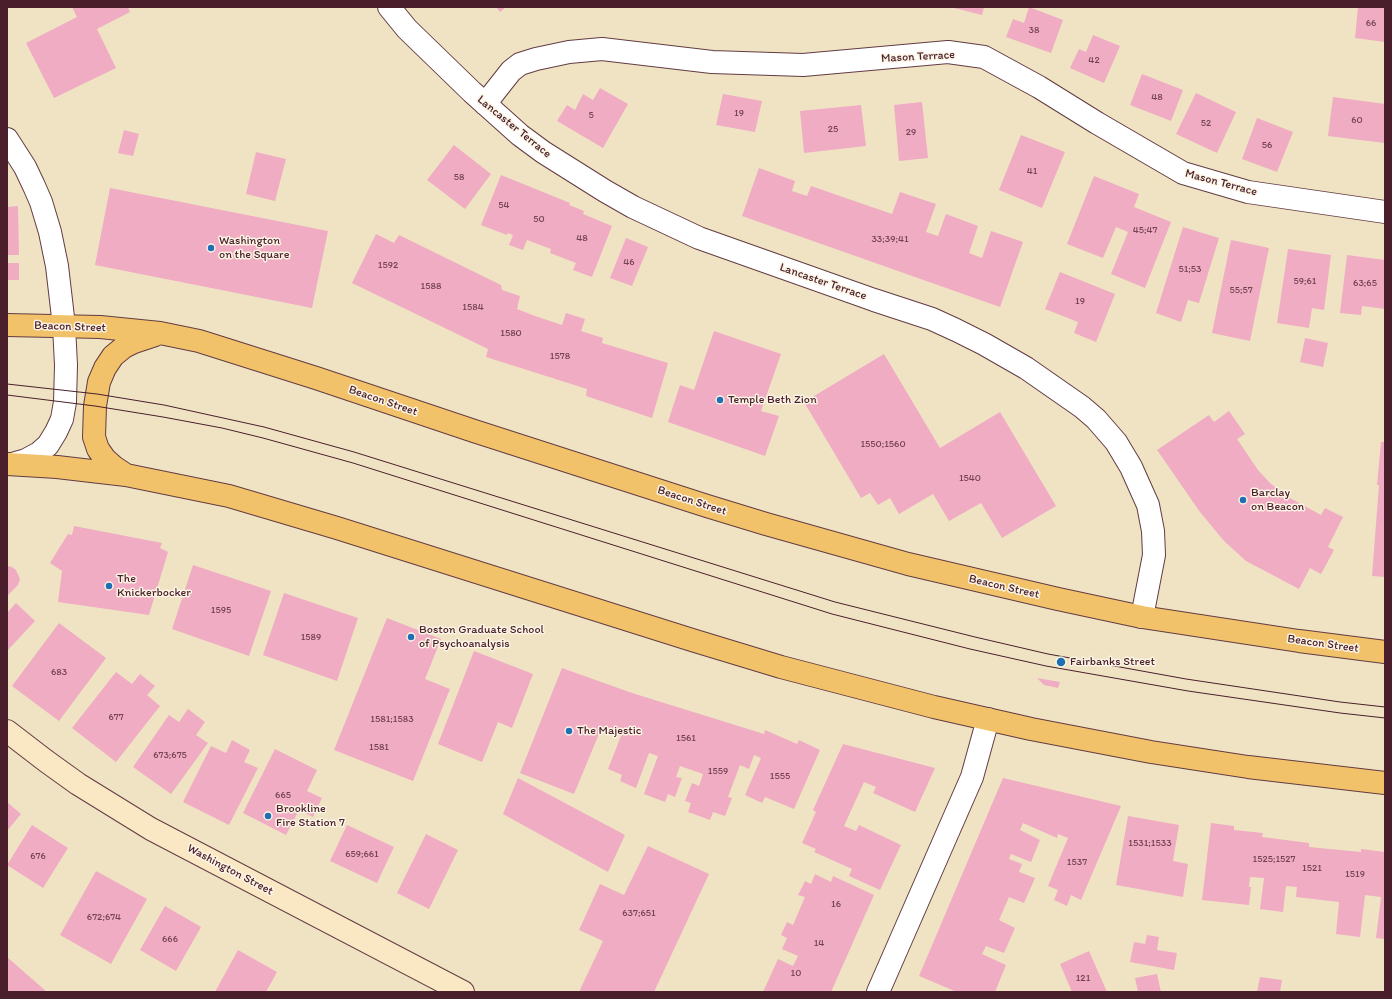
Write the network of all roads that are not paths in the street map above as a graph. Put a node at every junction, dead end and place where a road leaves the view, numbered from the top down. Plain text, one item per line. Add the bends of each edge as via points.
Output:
1 (389, 7) edge
2 (485, 104) junction
3 (7, 140) edge
4 (1385, 212) edge
5 (7, 325) edge
6 (64, 326) junction
7 (160, 333) junction
8 (9, 464) edge
9 (126, 475) junction
10 (1142, 617) junction
11 (1385, 652) edge
12 (988, 719) junction
13 (7, 731) edge
14 (1385, 784) edge
15 (463, 992) edge
16 (878, 992) edge

1 - 2 street, Lancaster Terrace via 407,29
2 - 4 street, Mason Terrace via 511,71 520,64 569,52 602,49 712,62 803,65 948,52 984,57 1183,173 1248,192
2 - 10 street, Lancaster Terrace via 543,152 633,207 700,238 947,325 1014,361 1082,407 1116,442 1131,467 1148,505 1154,544
3 - 6 street via 30,178 46,216 57,266
5 - 6 main road, Beacon Street
6 - 7 main road, Beacon Street
6 - 8 street via 66,390 62,418 48,445 39,453 26,460
7 - 9 main road via 124,347 113,356 99,382 94,437 105,459
7 - 10 main road, Beacon Street via 232,350 474,431 867,554
8 - 9 main road
9 - 12 main road via 229,496 282,511 781,667
10 - 11 main road, Beacon Street
12 - 14 main road via 1151,752
12 - 16 street via 972,777
13 - 15 main road, Washington Street via 78,784 151,829

